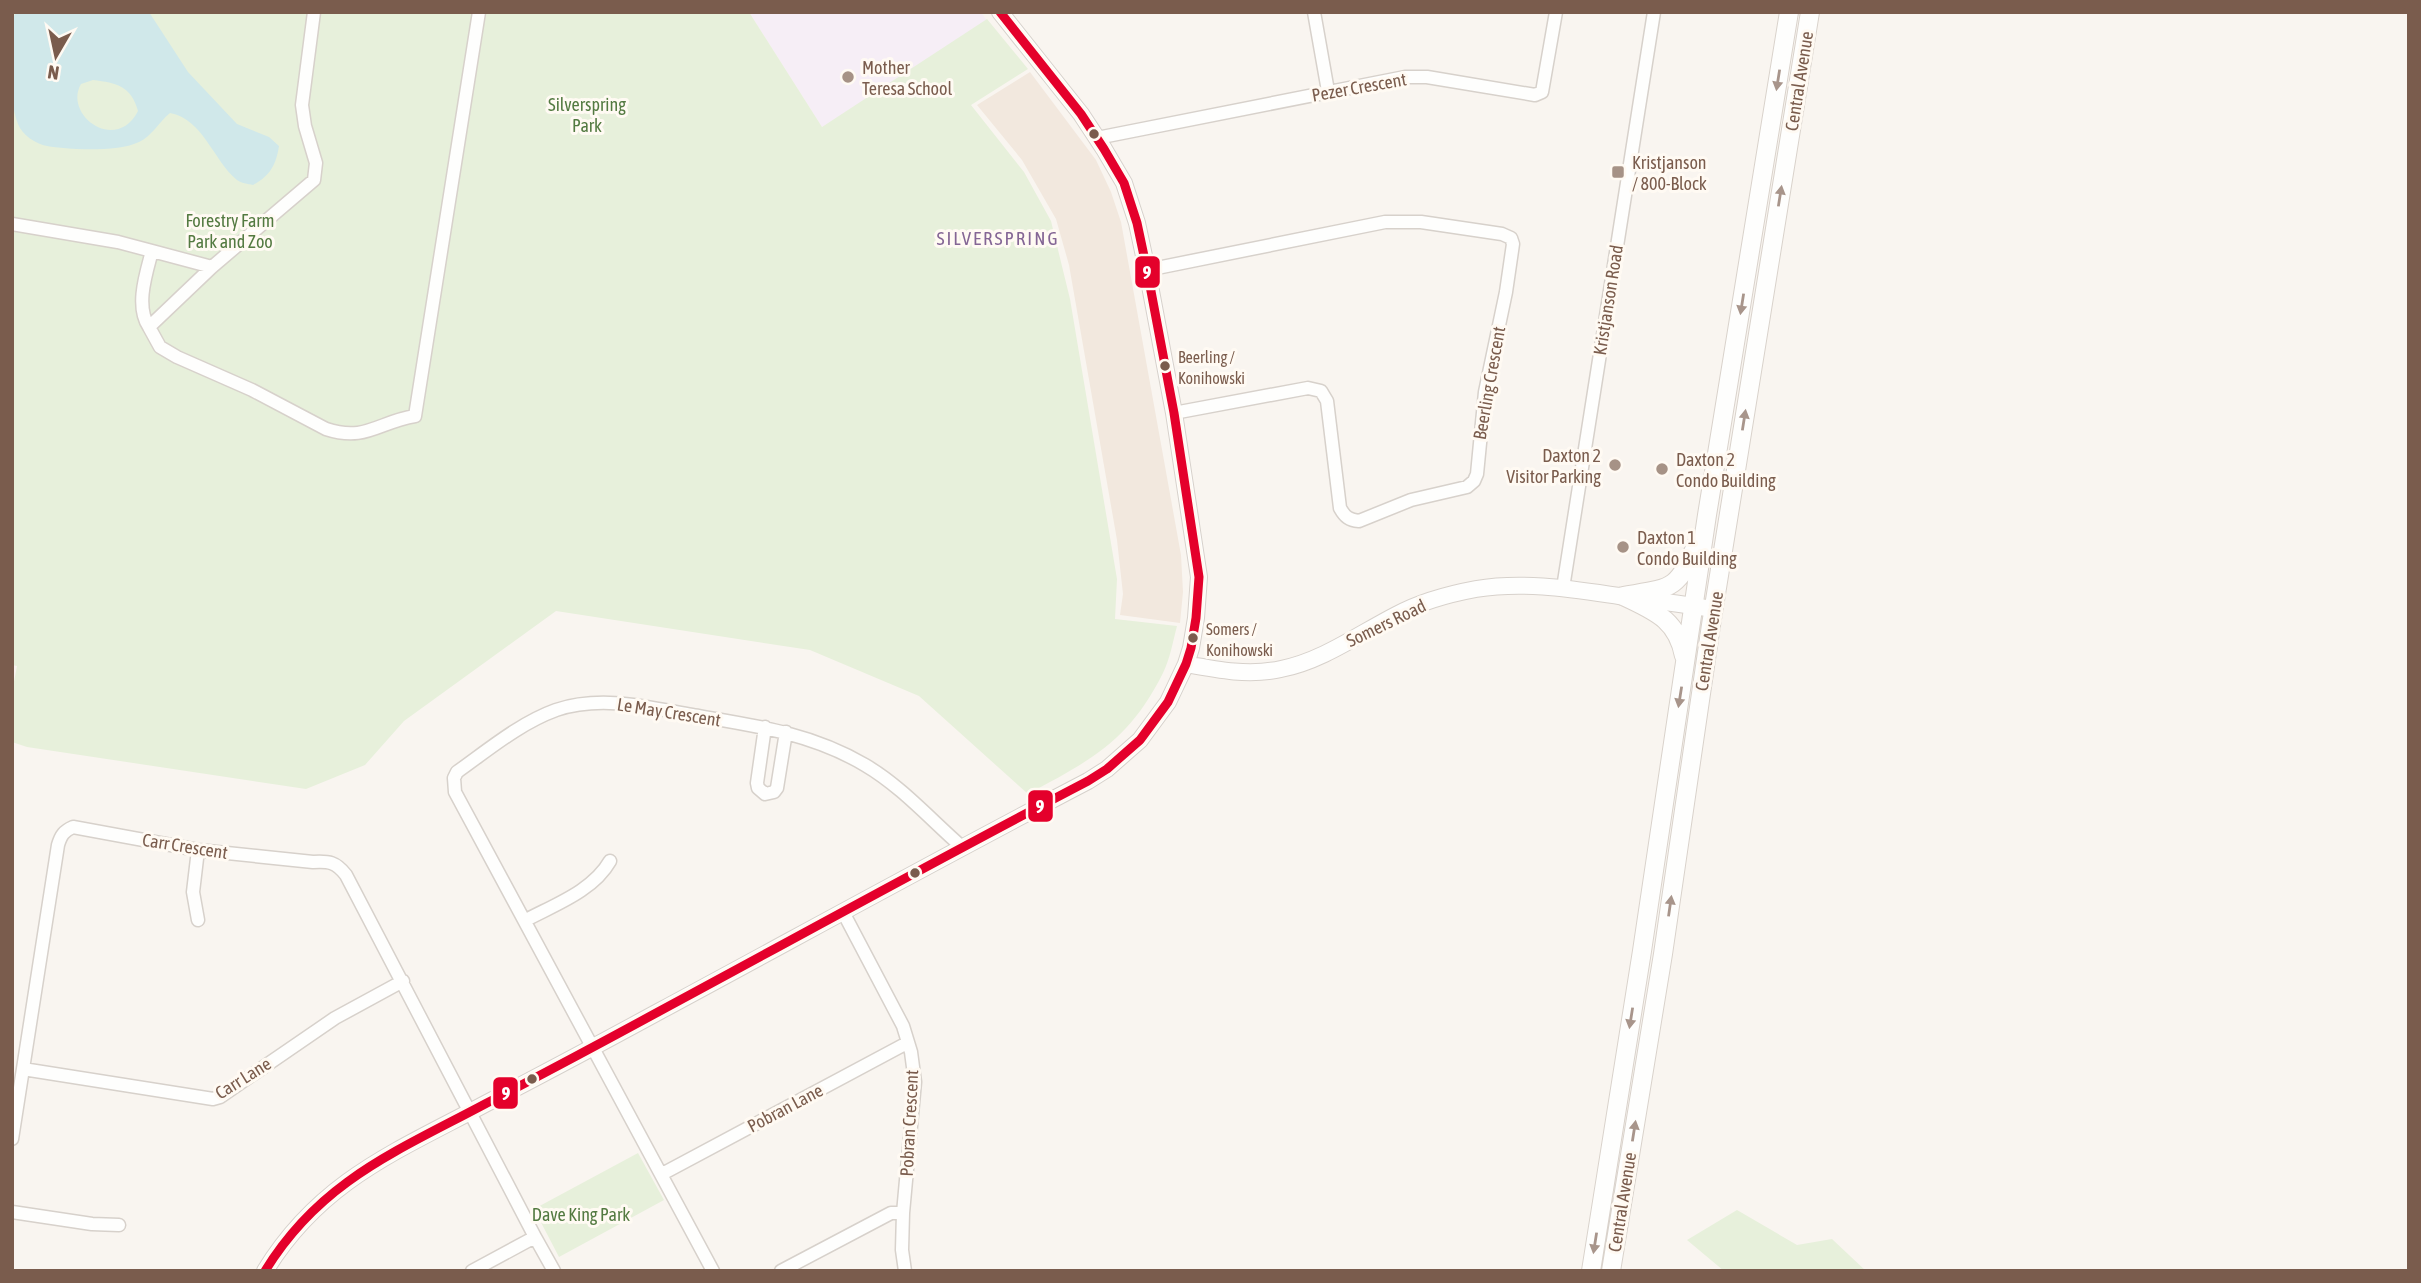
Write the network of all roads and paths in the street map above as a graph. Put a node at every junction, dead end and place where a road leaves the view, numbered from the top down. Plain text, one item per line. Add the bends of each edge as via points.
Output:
1 (314, 12) edge
2 (479, 12) edge
3 (1000, 12) edge
4 (1314, 12) edge
5 (1556, 12) edge
6 (1654, 12) edge
7 (1789, 12) edge
8 (1810, 12) edge
9 (1328, 91) junction
10 (1097, 138) junction
11 (12, 224) edge
12 (152, 251) junction
13 (212, 267) junction
14 (1147, 270) junction
15 (149, 327) junction
16 (1174, 413) junction
17 (1707, 515) junction
18 (1563, 588) junction
19 (1623, 596) junction
20 (1694, 606) junction
21 (1713, 609) junction
22 (1685, 663) junction
23 (1186, 664) junction
24 (765, 727) junction
25 (786, 732) junction
26 (962, 847) junction
27 (198, 850) junction
28 (610, 861) dead end
29 (843, 912) junction
30 (198, 920) dead end
31 (526, 920) junction
32 (402, 981) junction
33 (908, 1043) junction
34 (593, 1046) junction
35 (23, 1069) junction
36 (471, 1111) junction
37 (12, 1139) edge
38 (662, 1174) junction
39 (12, 1212) edge
40 (903, 1213) junction
41 (119, 1225) dead end
42 (535, 1237) junction
43 (265, 1271) edge
44 (472, 1271) edge
45 (554, 1271) edge
46 (713, 1271) edge
47 (781, 1271) edge
48 (905, 1271) edge
49 (1591, 1271) edge
50 (1611, 1271) edge

1 - 13 street via 302,105 316,163 314,180
2 - 15 street via 415,416 376,430 335,432 177,357 160,347
3 - 10 street
4 - 9 street
5 - 9 street, Pezer Crescent via 1542,92 1535,95 1427,77
6 - 18 street, Kristjanson Road
7 -> 17 main road, Central Avenue
21 -> 8 main road, Central Avenue
9 - 10 street, Pezer Crescent
10 - 14 street via 1124,183
11 - 12 street
12 - 13 street
12 - 15 street via 142,302
13 - 15 street
14 - 16 street
14 - 16 street, Beerling Crescent via 1398,221 1502,234 1513,244 1485,392 1477,474 1467,487 1411,500 1353,521 1340,508 1327,401 1321,391 1308,388
16 - 23 street via 1199,577
17 - 19 main road via 1689,565 1678,580 1657,590
17 - 20 main road, Central Avenue
18 - 19 street, Somers Road
18 - 23 street, Somers Road via 1476,589 1425,603 1323,654 1282,669 1221,671
19 - 20 street, Somers Road
19 - 22 main road via 1672,625
20 - 21 street, Somers Road
20 - 22 main road, Central Avenue
50 -> 21 main road, Central Avenue
22 -> 49 main road, Central Avenue
23 - 26 street via 1168,702 1140,740 1107,769
24 - 25 street, Le May Crescent
24 - 25 street via 757,783 765,794 777,788
24 - 31 street, Le May Crescent via 619,703 586,703 534,720 457,772 455,792
25 - 26 street, Le May Crescent via 867,766
26 - 29 street
27 - 30 street via 192,891
27 - 32 street, Carr Crescent via 339,865
27 - 35 street, Carr Crescent via 74,827 61,836
28 - 31 street via 586,887
29 - 33 street, Pobran Crescent
29 - 34 street
31 - 34 street, Le May Crescent
32 - 35 street, Carr Lane via 353,1007 213,1099
32 - 36 street, Carr Crescent
33 - 38 street, Pobran Lane
33 - 40 street, Pobran Crescent via 915,1082
34 - 36 street
34 - 38 street
35 - 37 street, Carr Crescent
36 - 42 street, Carr Crescent
36 - 43 street via 372,1163 337,1188 294,1229
38 - 46 street
39 - 41 street
40 - 47 street via 891,1213
40 - 48 street, Pobran Crescent
42 - 44 street
42 - 45 street, Carr Crescent

